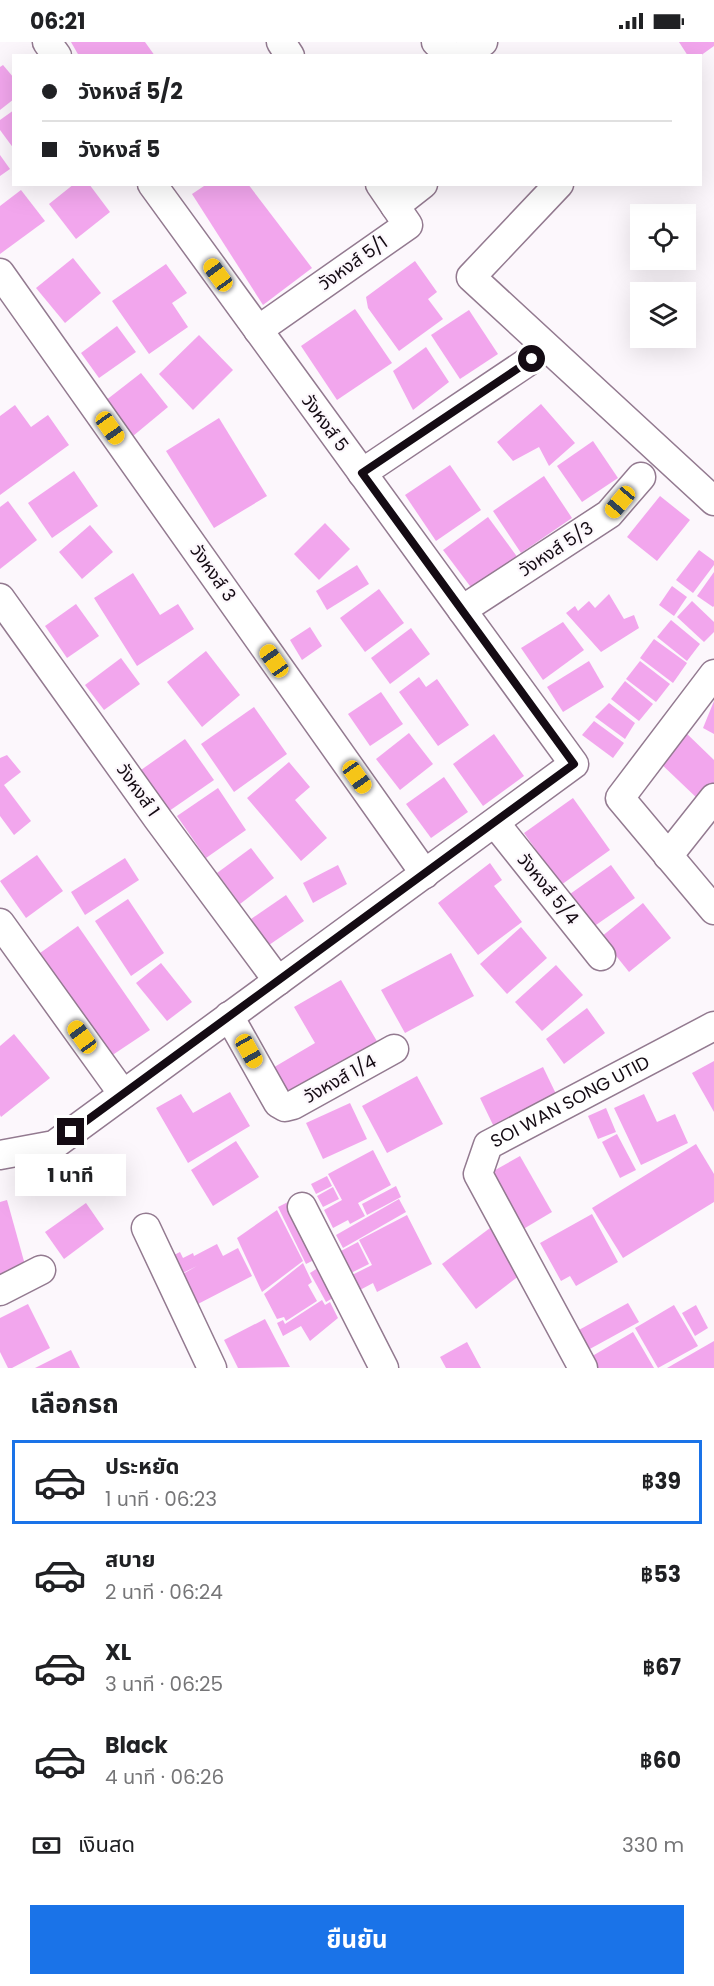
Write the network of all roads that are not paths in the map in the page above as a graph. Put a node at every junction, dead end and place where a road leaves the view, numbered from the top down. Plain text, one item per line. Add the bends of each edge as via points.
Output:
1 (436, 42) edge
2 (483, 42) edge
3 (449, 54) edge
4 (464, 54) edge
5 (153, 186) edge
6 (416, 186) edge
7 (557, 186) edge
8 (387, 195) edge
9 (0, 273) edge
10 (258, 330) junction
11 (532, 359) dead end
12 (362, 473) junction
13 (641, 477) dead end
14 (714, 501) edge
15 (0, 598) edge
16 (462, 610) junction
17 (714, 674) edge
18 (714, 798) edge
19 (495, 822) junction
20 (668, 856) junction
21 (425, 873) junction
22 (714, 910) edge
23 (0, 923) edge
24 (602, 956) dead end
25 (278, 981) junction
26 (230, 1016) junction
27 (714, 1026) edge
28 (394, 1049) dead end
29 (123, 1094) junction
30 (0, 1155) edge
31 (302, 1207) dead end
32 (146, 1228) dead end
33 (41, 1270) dead end
34 (0, 1291) edge
35 (212, 1368) edge
36 (384, 1368) edge
37 (583, 1368) edge

1 - 3 street
2 - 4 street
5 - 10 street, วังหงส์ 5
6 - 8 street
7 - 14 street via 471,277
8 - 10 street, วังหงส์ 5/1 via 408,225
9 - 21 street, วังหงส์ 3
10 - 12 street, วังหงส์ 5
11 - 12 street
12 - 16 street, วังหงส์ 5
13 - 16 street, วังหงส์ 5/3 via 609,514
15 - 25 street, วังหงส์ 1
16 - 19 street, วังหงส์ 5 via 574,764
17 - 20 street via 620,798
18 - 20 street
19 - 21 street, วังหงส์ 5
19 - 24 street, วังหงส์ 5/4
20 - 22 street
21 - 25 street, วังหงส์ 5
23 - 29 street
25 - 26 street, วังหงส์ 5
26 - 28 street, วังหงส์ 1/4 via 278,1103 285,1107
26 - 29 street, วังหงส์ 5
27 - 37 street, SOI WAN SONG UTID via 488,1145 478,1174
29 - 30 street, วังหงส์ 5 via 54,1145
31 - 36 street
32 - 35 street
33 - 34 street

